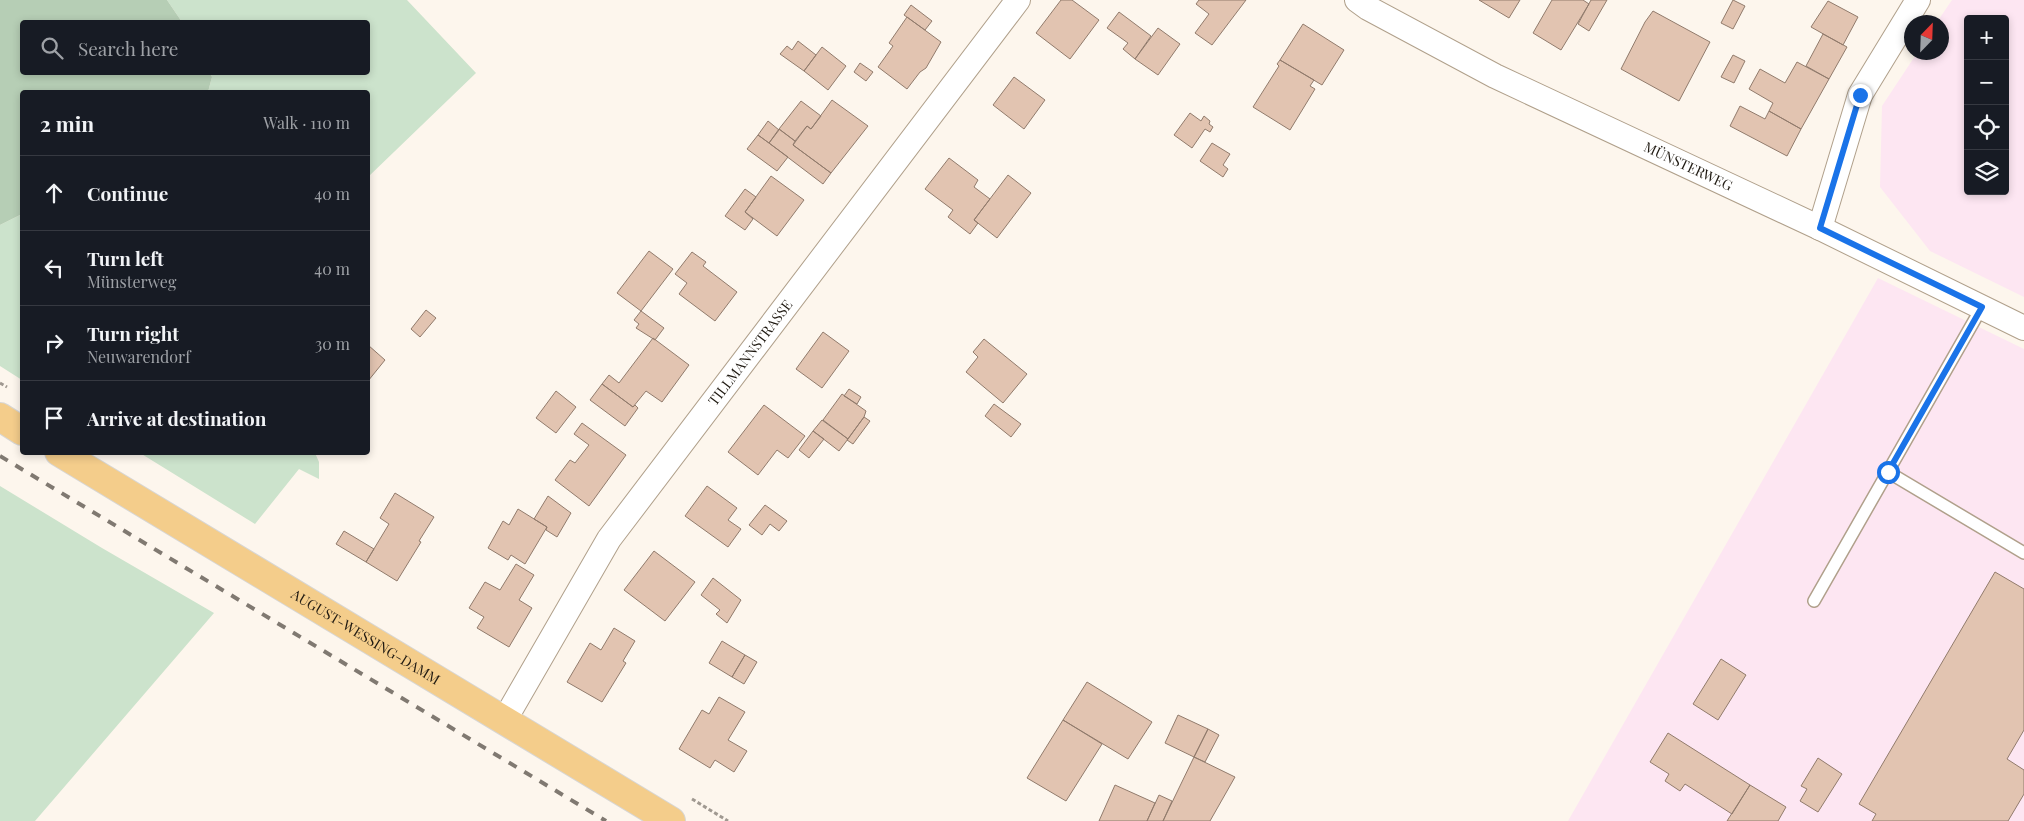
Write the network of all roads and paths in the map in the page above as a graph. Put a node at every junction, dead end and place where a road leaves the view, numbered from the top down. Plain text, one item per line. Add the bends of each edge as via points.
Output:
1 (1018, 0) edge
2 (1357, 0) edge
3 (1918, 0) edge
4 (1820, 228) junction
5 (1982, 307) junction
6 (2024, 328) edge
7 (0, 417) edge
8 (20, 429) edge
9 (64, 455) edge
10 (1888, 472) junction
11 (2024, 553) edge
12 (1814, 601) dead end
13 (504, 721) junction
14 (671, 821) edge

1 - 13 street, TILLMANNSTRASSE via 609,539
2 - 4 street, MÜNSTERWEG via 1495,76
3 - 4 street via 1860,95
4 - 5 street, MÜNSTERWEG
5 - 6 street, MÜNSTERWEG
5 - 10 lane
7 - 8 main road
9 - 13 main road, AUGUST-WESSING-DAMM
10 - 11 lane
10 - 12 lane
13 - 14 main road, AUGUST-WESSING-DAMM

